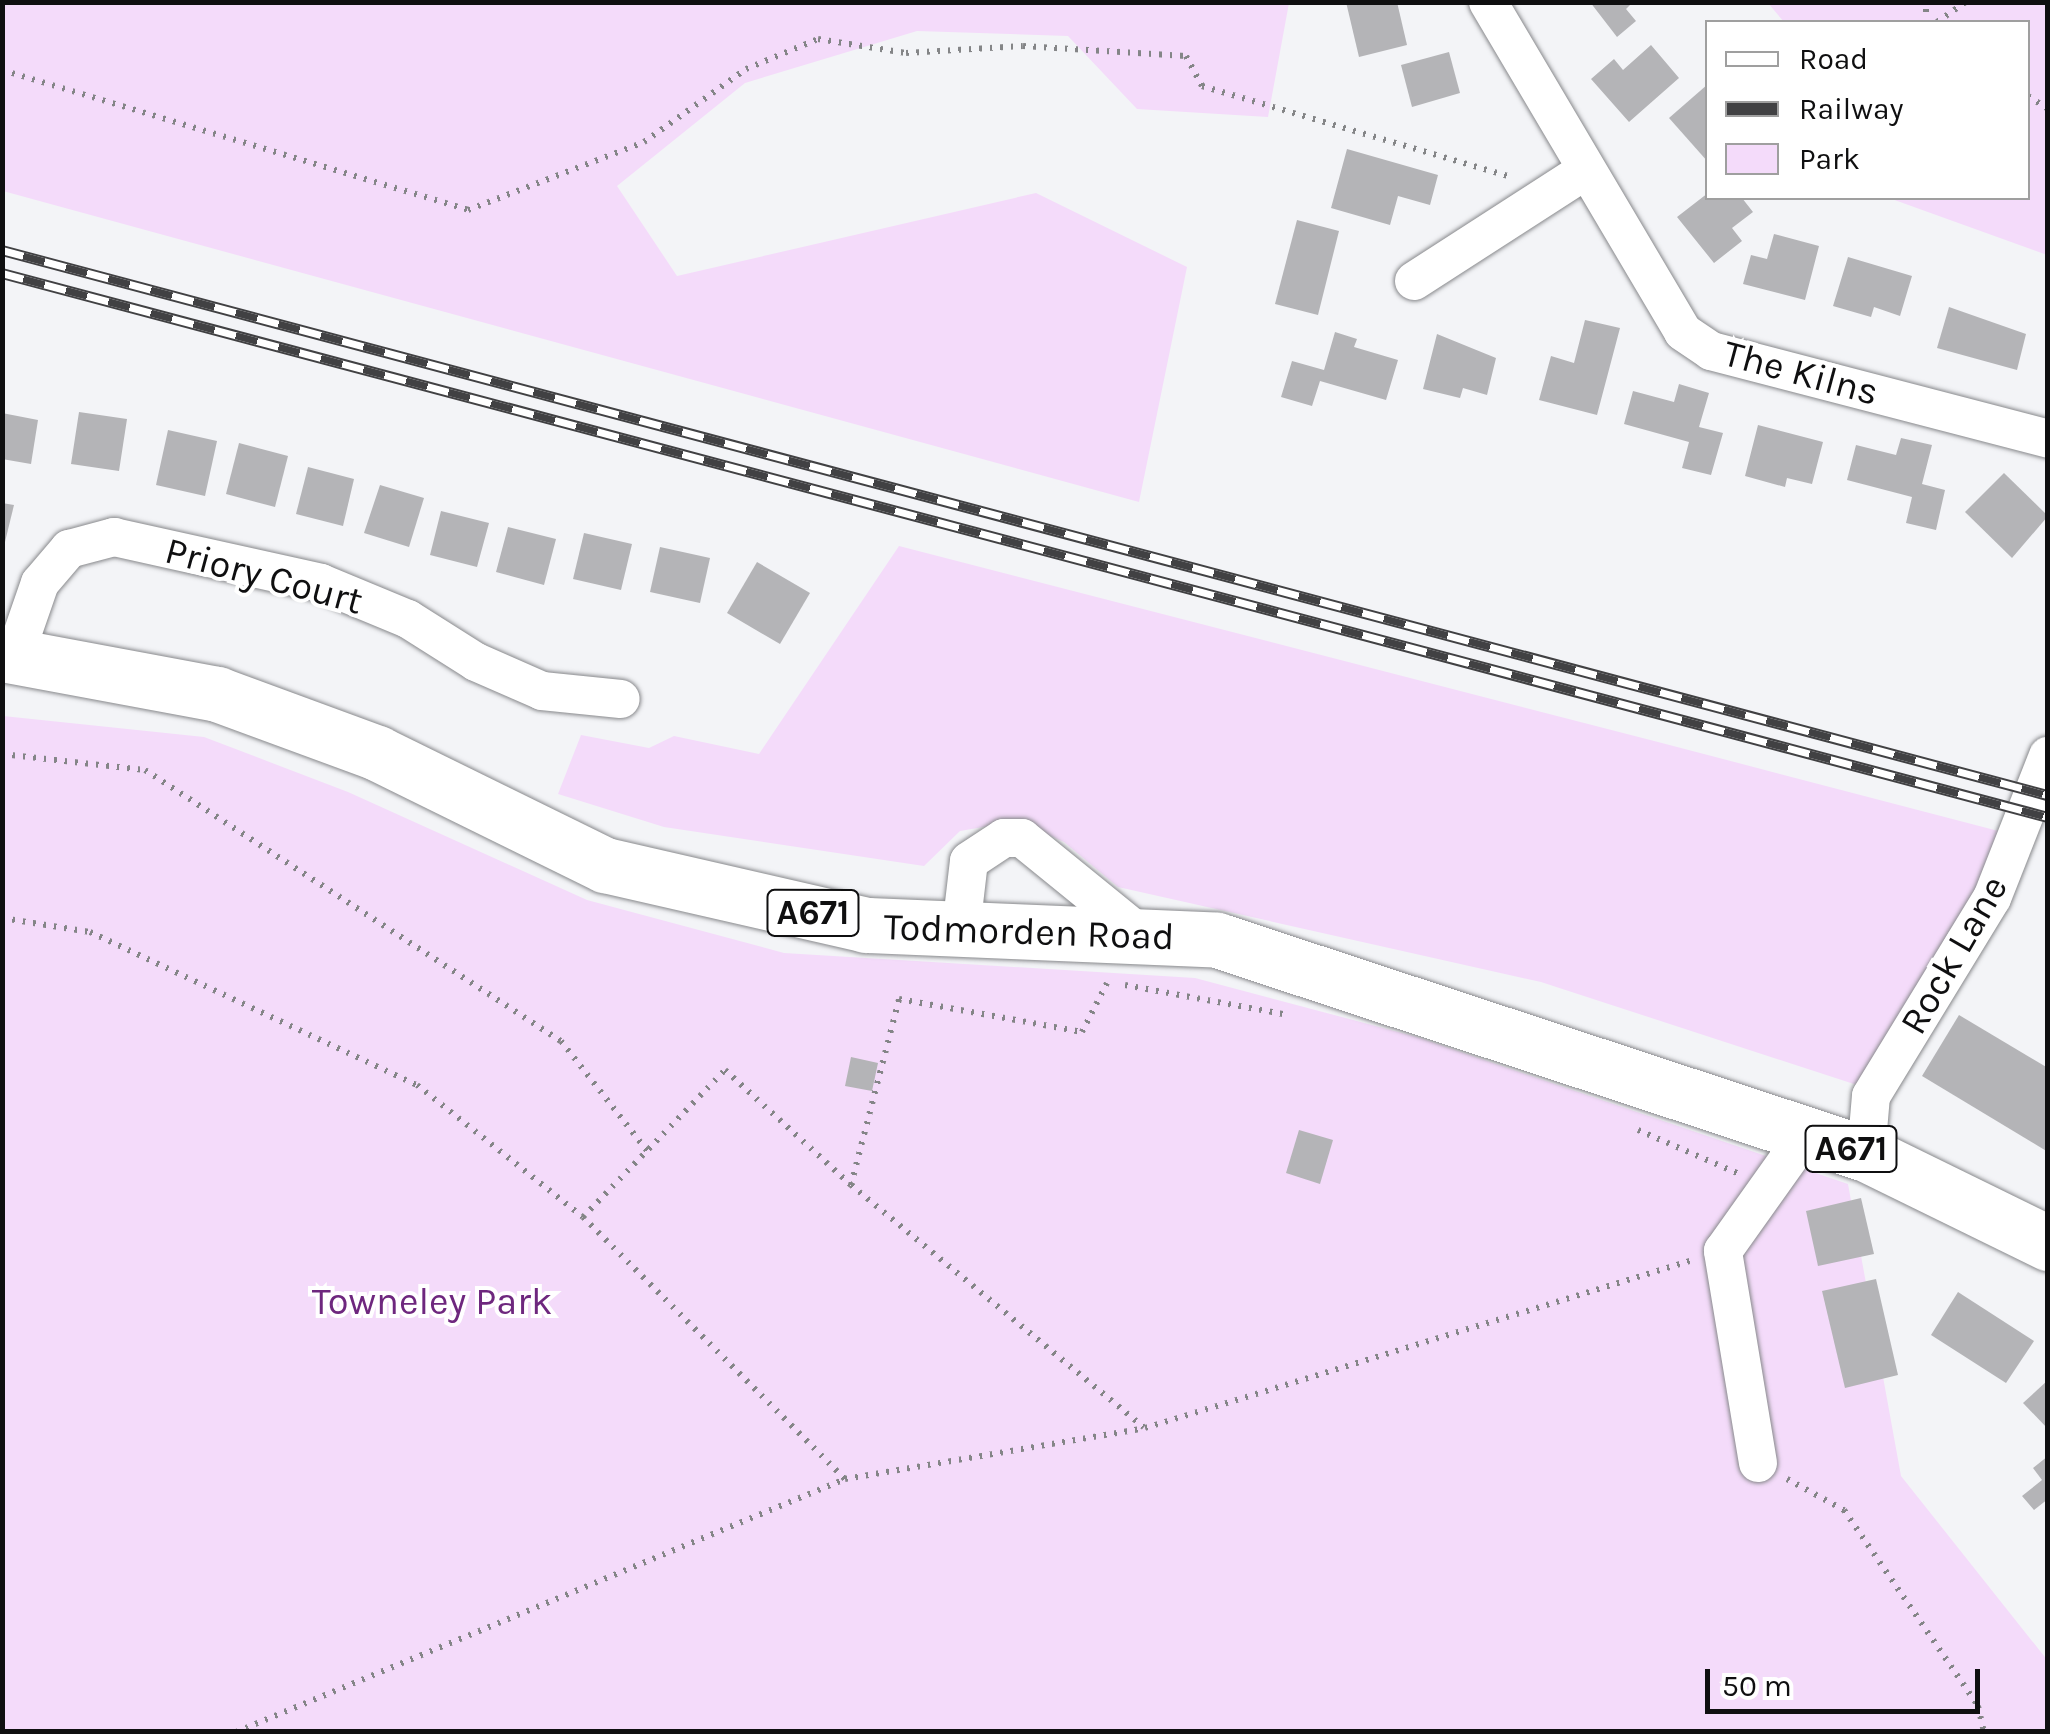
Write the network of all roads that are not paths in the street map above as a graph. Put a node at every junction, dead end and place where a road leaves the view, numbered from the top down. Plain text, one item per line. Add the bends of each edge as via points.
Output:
1 (1488, 2) edge
2 (1569, 181) junction
3 (1414, 281) dead end
4 (2048, 439) edge
5 (9, 654) edge
6 (621, 699) dead end
7 (2048, 756) edge
8 (960, 929) junction
9 (1144, 936) junction
10 (1806, 1134) junction
11 (1866, 1154) junction
12 (2048, 1243) edge
13 (1758, 1463) road end

1 - 2 street, The Kilns
2 - 3 street
2 - 4 street, The Kilns via 1683,332 1712,351
5 - 6 street, Priory Court via 40,584 70,549 114,537 321,583 542,691
5 - 8 highway, Todmorden Road / A671 via 217,694 377,752 605,865 866,925
7 - 11 street, Rock Lane via 1992,898 1871,1096
8 - 9 highway, Todmorden Road / A671
8 - 9 street via 969,860 1004,838 1022,838
9 - 10 highway, Todmorden Road / A671 via 1217,940
10 - 11 highway, Todmorden Road / A671
10 - 13 street via 1723,1251
11 - 12 highway, Todmorden Road / A671

